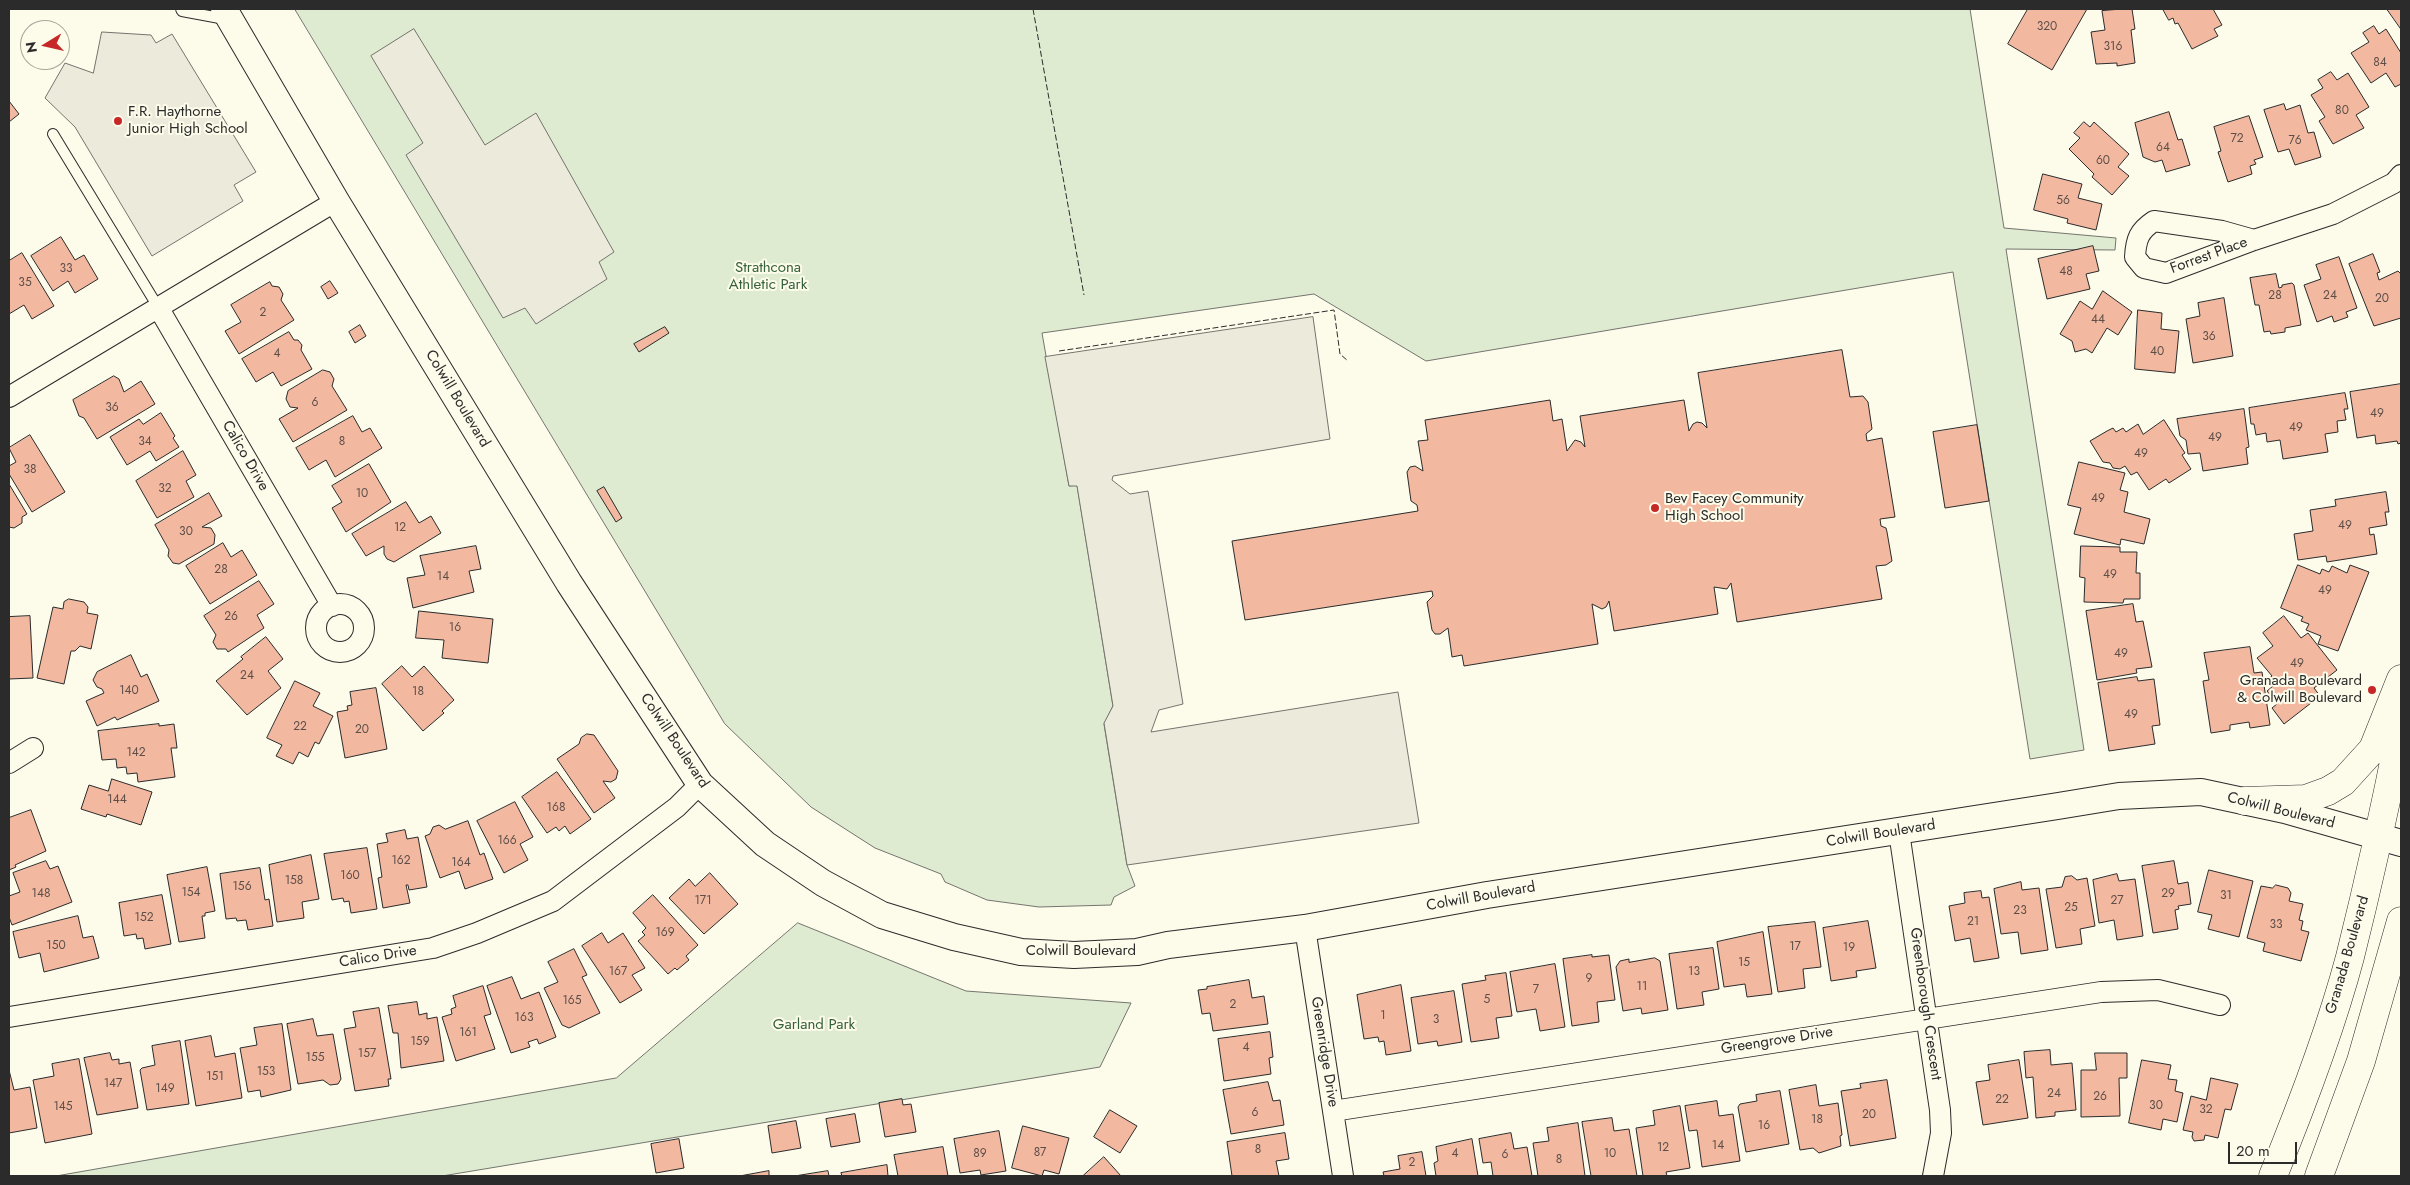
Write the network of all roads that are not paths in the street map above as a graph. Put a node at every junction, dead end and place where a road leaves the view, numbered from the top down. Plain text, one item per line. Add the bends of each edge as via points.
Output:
1 (180, 9) edge
2 (227, 14) edge
3 (54, 134) dead end
4 (2401, 175) edge
5 (336, 201) junction
6 (2254, 240) junction
7 (158, 307) junction
8 (9, 397) edge
9 (332, 606) dead end
10 (2401, 679) edge
11 (2401, 727) edge
12 (33, 748) dead end
13 (9, 763) edge
14 (700, 784) junction
15 (2245, 801) junction
16 (1899, 832) junction
17 (2390, 840) edge
18 (2401, 921) edge
19 (1305, 928) junction
20 (2220, 1005) dead end
21 (9, 1016) edge
22 (1926, 1018) junction
23 (1333, 1111) junction
24 (1343, 1176) edge
25 (1933, 1176) edge
26 (2273, 1176) edge
27 (2319, 1176) edge

1 - 2 lane
2 - 5 street, Colwill Boulevard
3 - 7 lane
4 - 6 street, Forrest Place via 2394,183 2333,214
5 - 7 street
5 - 14 street, Colwill Boulevard via 569,583
6 - 6 street, Forrest Place via 2222,230 2154,221 2141,230 2135,257 2144,268 2166,273
7 - 8 street
7 - 9 street, Calico Drive
10 - 15 main road via 2374,748 2343,782 2306,799
11 - 17 main road, Granada Boulevard
12 - 13 street
14 - 19 street, Colwill Boulevard via 765,844 823,884 882,915 954,937 1021,952 1083,954 1137,952 1168,945
14 - 21 street, Calico Drive via 677,807 553,901 433,948
15 - 16 street, Colwill Boulevard via 2201,792 2119,796
15 - 17 street, Colwill Boulevard
16 - 19 street, Colwill Boulevard via 1622,874
16 - 22 street, Greenborough Crescent
17 - 26 main road, Granada Boulevard via 2302,1105
18 - 27 main road via 2361,1061
19 - 23 street, Greenridge Drive
20 - 22 street, Greengrove Drive via 2158,990 2101,992
22 - 23 street, Greengrove Drive
22 - 25 street, Greenborough Crescent via 1940,1110
23 - 24 street, Greenridge Drive

